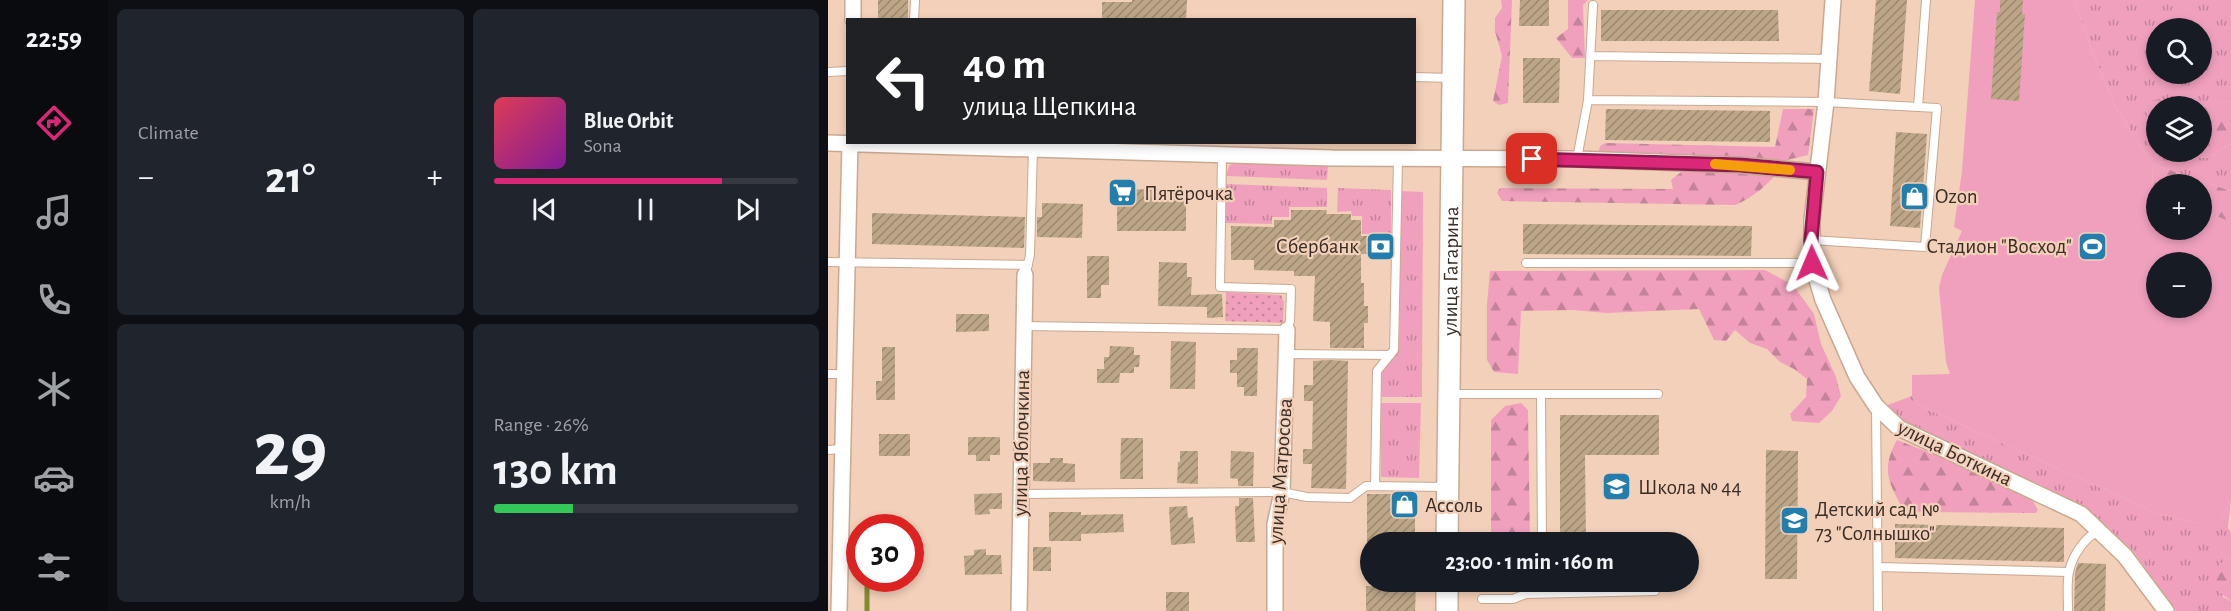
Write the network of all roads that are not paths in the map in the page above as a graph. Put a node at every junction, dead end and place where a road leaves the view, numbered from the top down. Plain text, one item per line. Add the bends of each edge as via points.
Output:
1 (853, 0) edge
2 (915, 0) edge
3 (1454, 0) edge
4 (1833, 0) edge
5 (1926, 0) edge
6 (1593, 5) dead end
7 (853, 18) edge
8 (914, 18) edge
9 (1592, 56) junction
10 (1829, 59) junction
11 (846, 71) edge
12 (828, 72) edge
13 (1416, 77) edge
14 (1453, 78) junction
15 (1588, 100) junction
16 (1826, 102) junction
17 (1918, 108) junction
18 (828, 143) edge
19 (846, 143) edge
20 (850, 144) edge
21 (942, 144) edge
22 (1033, 145) edge
23 (1212, 150) edge
24 (1451, 158) junction
25 (1398, 159) junction
26 (1577, 159) junction
27 (1817, 172) junction
28 (1811, 240) junction
29 (828, 262) edge
30 (846, 262) junction
31 (1526, 263) dead end
32 (1812, 263) junction
33 (1026, 270) junction
34 (1024, 326) junction
35 (1287, 330) junction
36 (1286, 354) junction
37 (1390, 355) junction
38 (836, 374) edge
39 (1449, 394) junction
40 (1658, 394) dead end
41 (1541, 395) junction
42 (1876, 406) junction
43 (835, 449) edge
44 (1375, 486) junction
45 (1448, 487) junction
46 (1282, 492) junction
47 (1020, 494) junction
48 (2100, 531) junction
49 (1447, 532) edge
50 (1542, 532) edge
51 (1878, 567) junction
52 (2068, 572) junction
53 (1447, 592) edge
54 (1598, 592) edge
55 (1542, 593) joint
56 (1482, 599) dead end
57 (839, 611) edge
58 (1019, 611) edge
59 (1275, 611) edge
60 (1447, 611) edge
61 (1878, 611) edge
62 (2068, 611) edge
63 (2166, 611) edge

1 - 7 street
2 - 8 lane
3 - 14 main road, улица Гагарина
4 - 10 street, улица Боткина
5 - 17 lane
6 - 9 lane
9 - 10 lane
9 - 15 lane
10 - 16 street, улица Боткина
11 - 12 lane
13 - 14 lane
14 - 24 main road, улица Гагарина
15 - 16 lane
15 - 26 lane
16 - 17 lane
16 - 27 street, улица Боткина
17 - 28 lane via 1936,108 1925,247
18 - 19 street
20 - 30 street
21 - 22 street
22 - 23 street
22 - 33 lane via 1030,255
23 - 25 street
23 - 35 lane via 1220,287 1291,289
24 - 25 street
24 - 26 street
24 - 39 main road, улица Гагарина
25 - 37 lane via 1394,350
26 - 27 street
27 - 28 street, улица Боткина
28 - 32 street, улица Боткина
29 - 30 lane
30 - 33 lane
30 - 38 street
31 - 32 lane
32 - 42 street, улица Боткина via 1850,363
33 - 34 street, улица Яблочкина
34 - 35 lane
34 - 47 street, улица Яблочкина
35 - 36 street, улица Матросова
36 - 37 lane
36 - 46 street, улица Матросова
37 - 44 lane via 1377,371
38 - 43 street
39 - 41 lane
39 - 45 main road, улица Гагарина
40 - 41 lane
41 - 50 lane
42 - 48 street, улица Боткина via 1909,434 2080,514
42 - 51 lane
43 - 57 street
44 - 45 lane
44 - 46 lane via 1366,486 1350,498
45 - 49 main road, улица Гагарина
46 - 47 lane
46 - 59 street, улица Матросова via 1275,524
47 - 58 street, улица Яблочкина
48 - 52 lane via 2090,535 2072,558
48 - 63 street, улица Боткина via 2125,556
51 - 52 lane
51 - 61 lane
52 - 62 lane
53 - 60 main road
54 - 55 lane
55 - 56 lane via 1513,599

